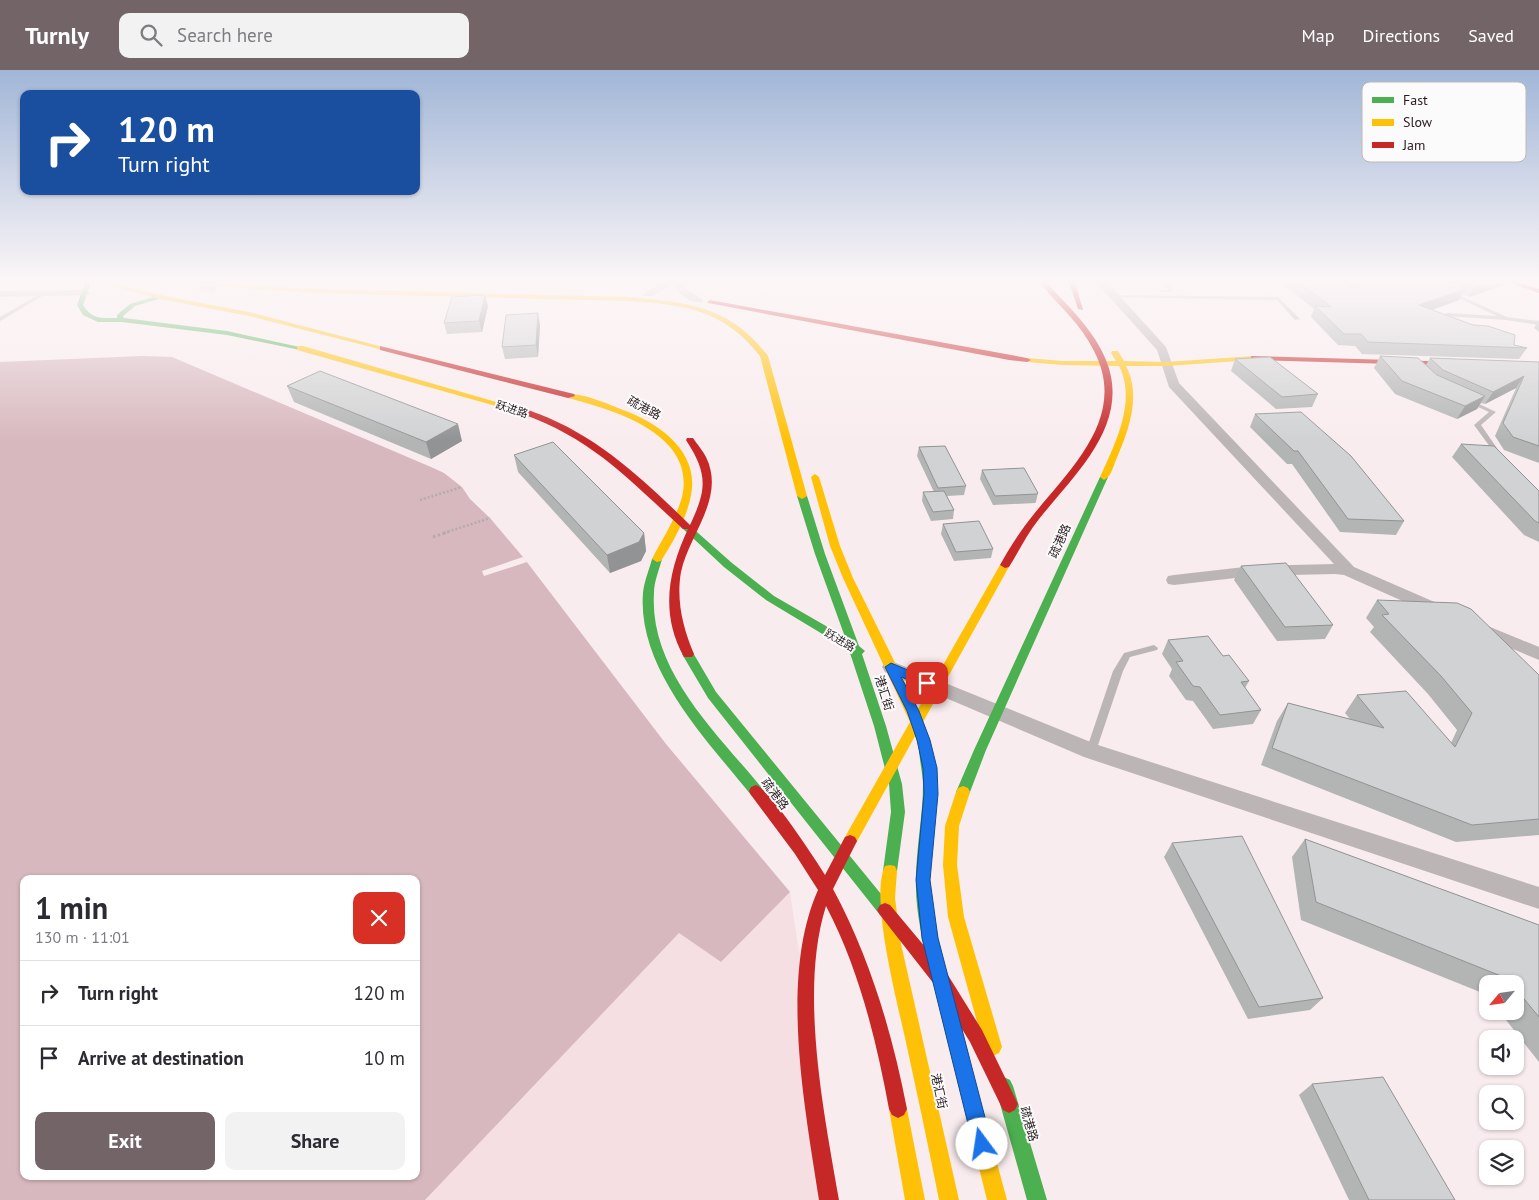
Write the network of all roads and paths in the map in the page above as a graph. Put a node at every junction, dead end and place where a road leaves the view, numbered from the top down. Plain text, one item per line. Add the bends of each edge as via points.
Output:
1 (236, 335) edge
2 (332, 335) edge
3 (368, 335) edge
4 (750, 335) edge
5 (870, 335) edge
6 (1087, 335) edge
7 (1149, 335) edge
8 (1111, 346) dead end
9 (1166, 364) junction
10 (1470, 365) edge
11 (1459, 397) edge
12 (634, 404) dead end
13 (681, 430) dead end
14 (1504, 461) edge
15 (812, 469) dead end
16 (462, 486) dead end
17 (420, 500) dead end
18 (490, 518) dead end
19 (433, 537) dead end
20 (1348, 571) junction
21 (1174, 580) dead end
22 (854, 648) junction
23 (1154, 648) dead end
24 (1539, 654) edge
25 (878, 661) junction
26 (1091, 751) junction
27 (1539, 898) edge
28 (1009, 1104) junction
29 (829, 1200) edge
30 (915, 1200) edge
31 (949, 1200) edge
32 (997, 1200) edge
33 (1036, 1200) edge

1 - 22 main road, 跃进路 via 302,348 551,422 584,439 613,461 728,565 770,598
2 - 30 main road, 疏港路 via 615,408 651,425 674,446 688,475 688,490 678,520 652,571 648,602 656,647 671,680 688,706 797,845 828,895 856,957 883,1039
3 - 12 main road
4 - 22 main road, 港汇街 via 764,356 816,546
5 - 9 main road via 1010,358 1063,363
6 - 29 main road via 1107,373 1109,396 1094,444 1082,464 1040,510 1022,536 827,882 810,940 806,1013
7 - 9 street via 1162,349
8 - 28 main road, 疏港路 via 1126,374 1128,398 1125,424 1117,449 967,780 952,826 950,866 956,917
9 - 10 main road via 1275,358 1414,366
9 - 20 street via 1173,384
11 - 14 lane via 1494,412 1477,425
13 - 28 main road via 702,457 708,491 705,508 684,548 676,573 674,609 684,650 712,695 940,978 976,1036
15 - 25 main road, 港汇街 via 835,546
16 - 17 path
18 - 19 path
20 - 21 street via 1253,571
20 - 24 street
22 - 25 main road, 跃进路
22 - 31 main road, 港汇街 via 894,774 898,830 891,860 888,898 893,944
23 - 26 lane via 1127,655 1118,671
25 - 26 street
25 - 32 main road, 港汇街 via 913,711 924,740 931,794 923,880 930,938
26 - 27 street
28 - 33 main road, 疏港路

